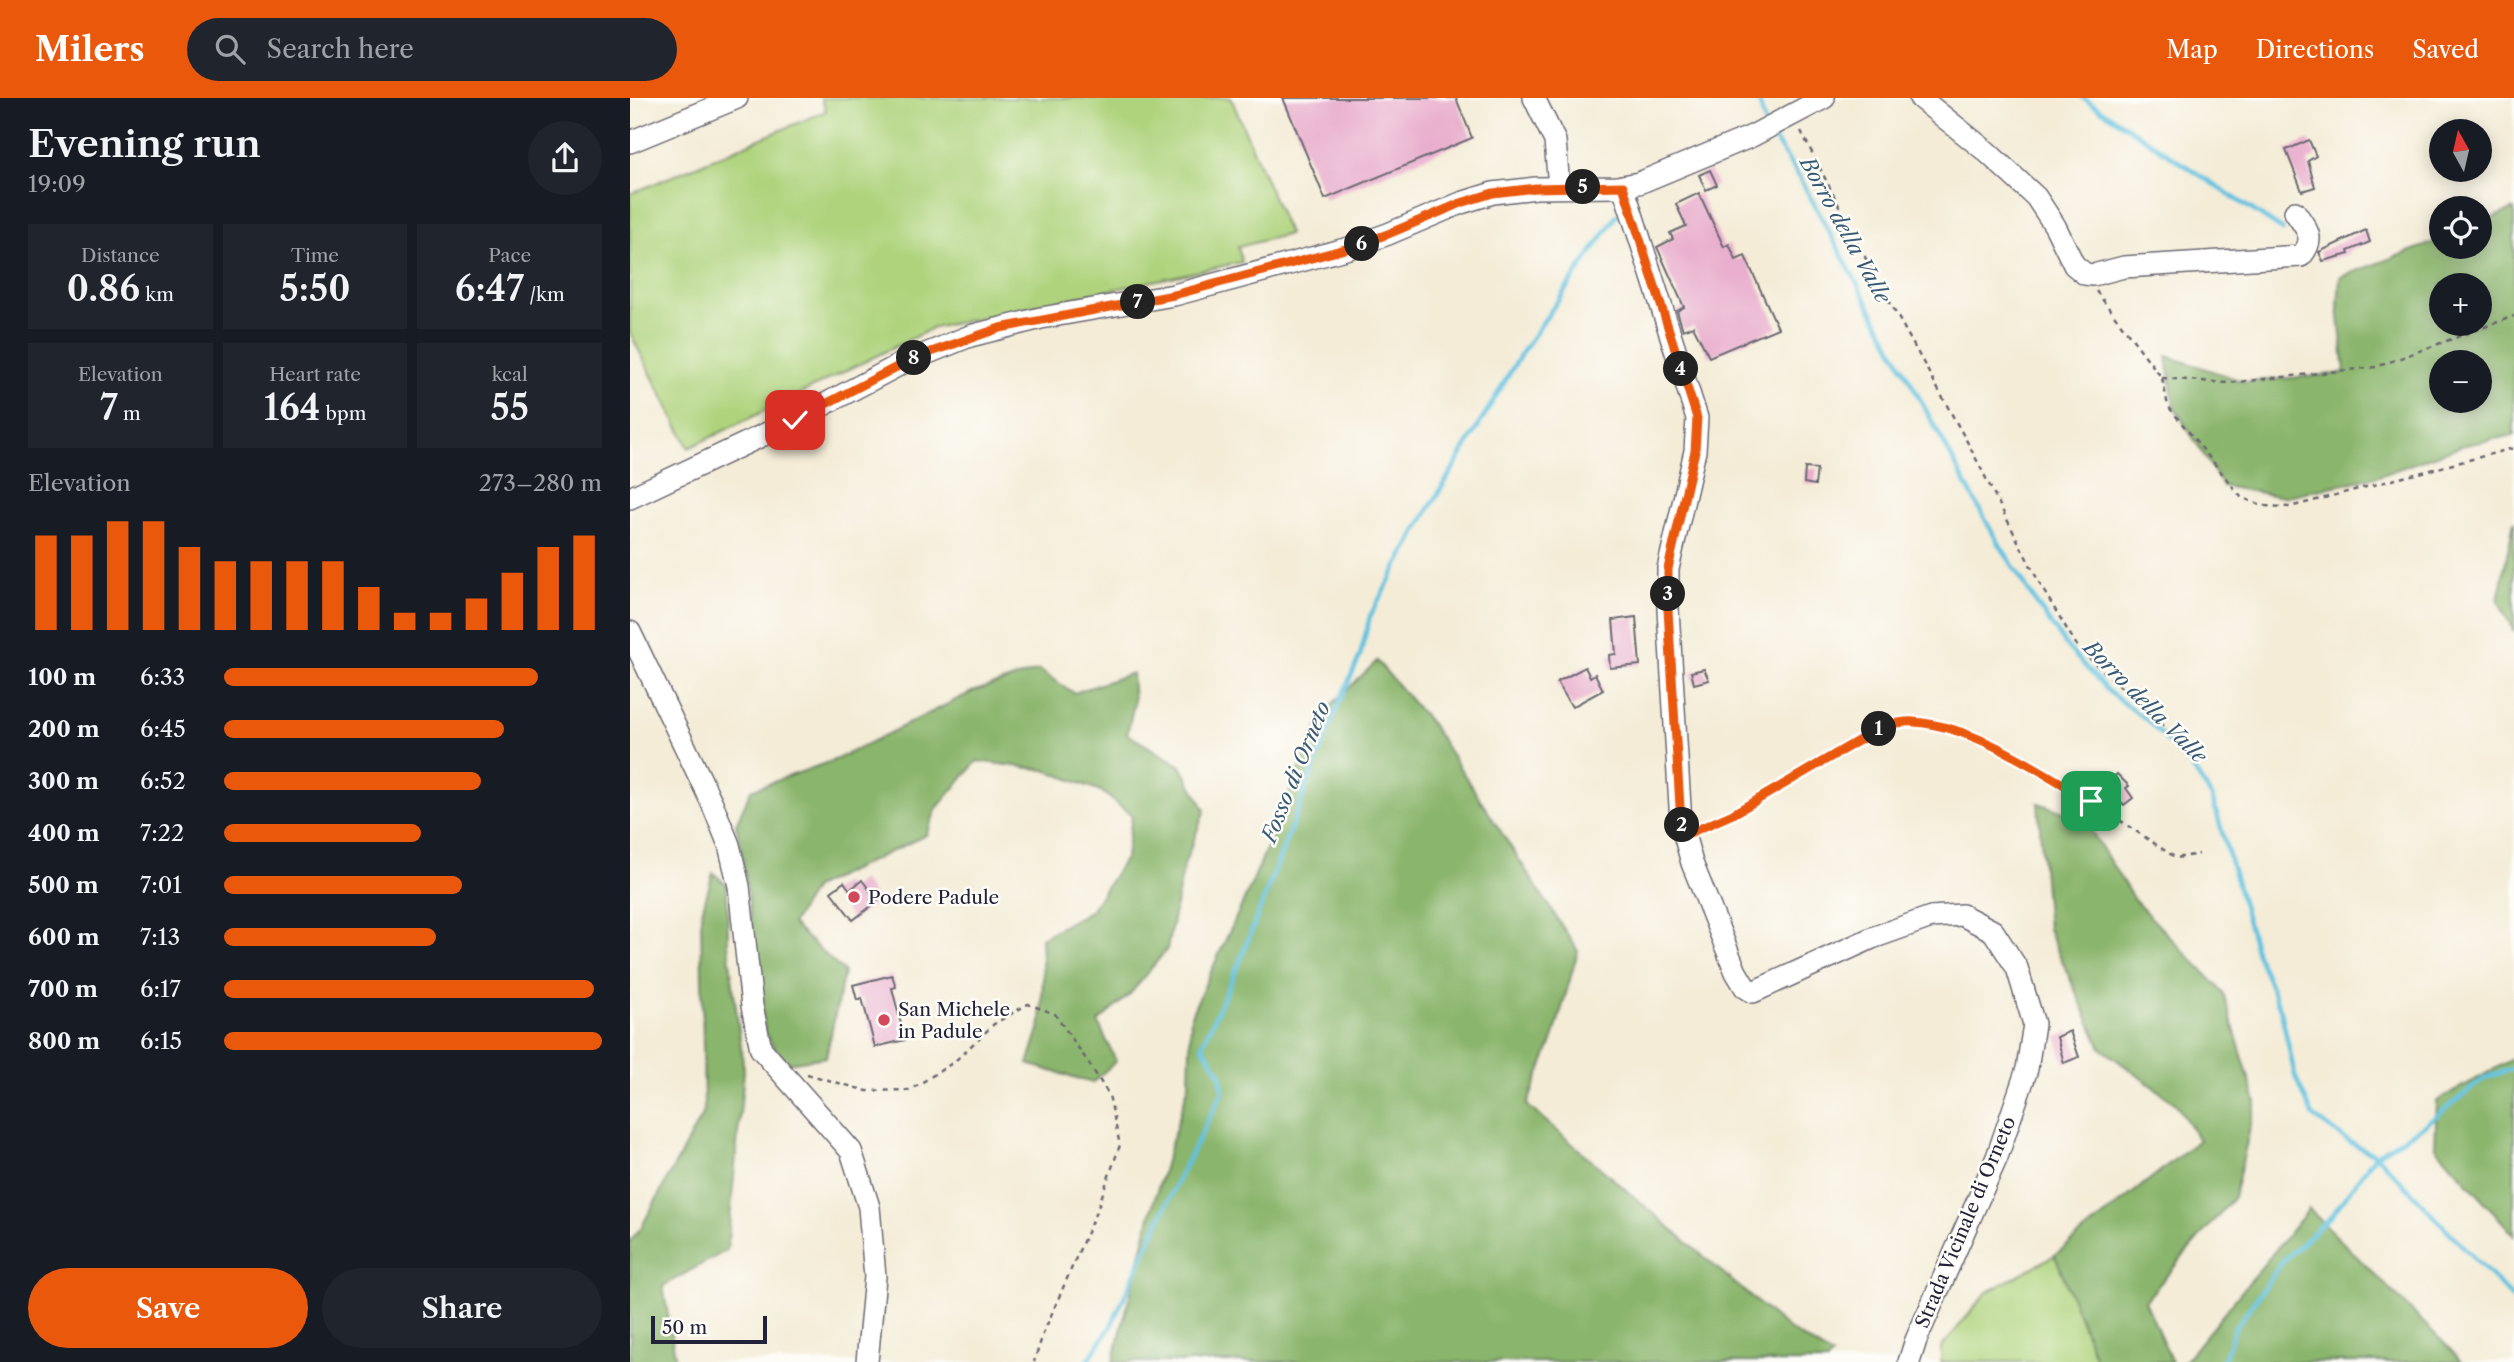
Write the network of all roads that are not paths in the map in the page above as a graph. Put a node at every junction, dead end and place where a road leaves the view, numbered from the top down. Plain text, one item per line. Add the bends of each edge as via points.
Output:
1 (737, 98) edge
2 (1534, 98) edge
3 (1824, 98) edge
4 (1920, 98) edge
5 (630, 142) edge
6 (1623, 186) junction
7 (1559, 187) junction
8 (2295, 212) dead end
9 (630, 498) edge
10 (630, 632) edge
11 (867, 1362) edge
12 (1909, 1362) edge

1 - 5 street
2 - 7 street via 1557,147
3 - 6 street via 1752,136
4 - 8 street via 2036,197 2081,272 2094,275 2124,267 2301,256 2309,247 2310,235
6 - 7 street
6 - 12 street, Strada Vicinale di Orneto via 1697,418 1695,451 1668,569 1681,823 1692,863 1736,972 1752,992 1872,938 1931,917 1962,915 1993,931 2017,968 2034,1024 2027,1069 1997,1157
7 - 9 street via 1493,193 1349,248 1174,295 1041,318 970,337 891,368 795,420
10 - 11 street via 729,845 761,1049 851,1151 869,1208 875,1277

